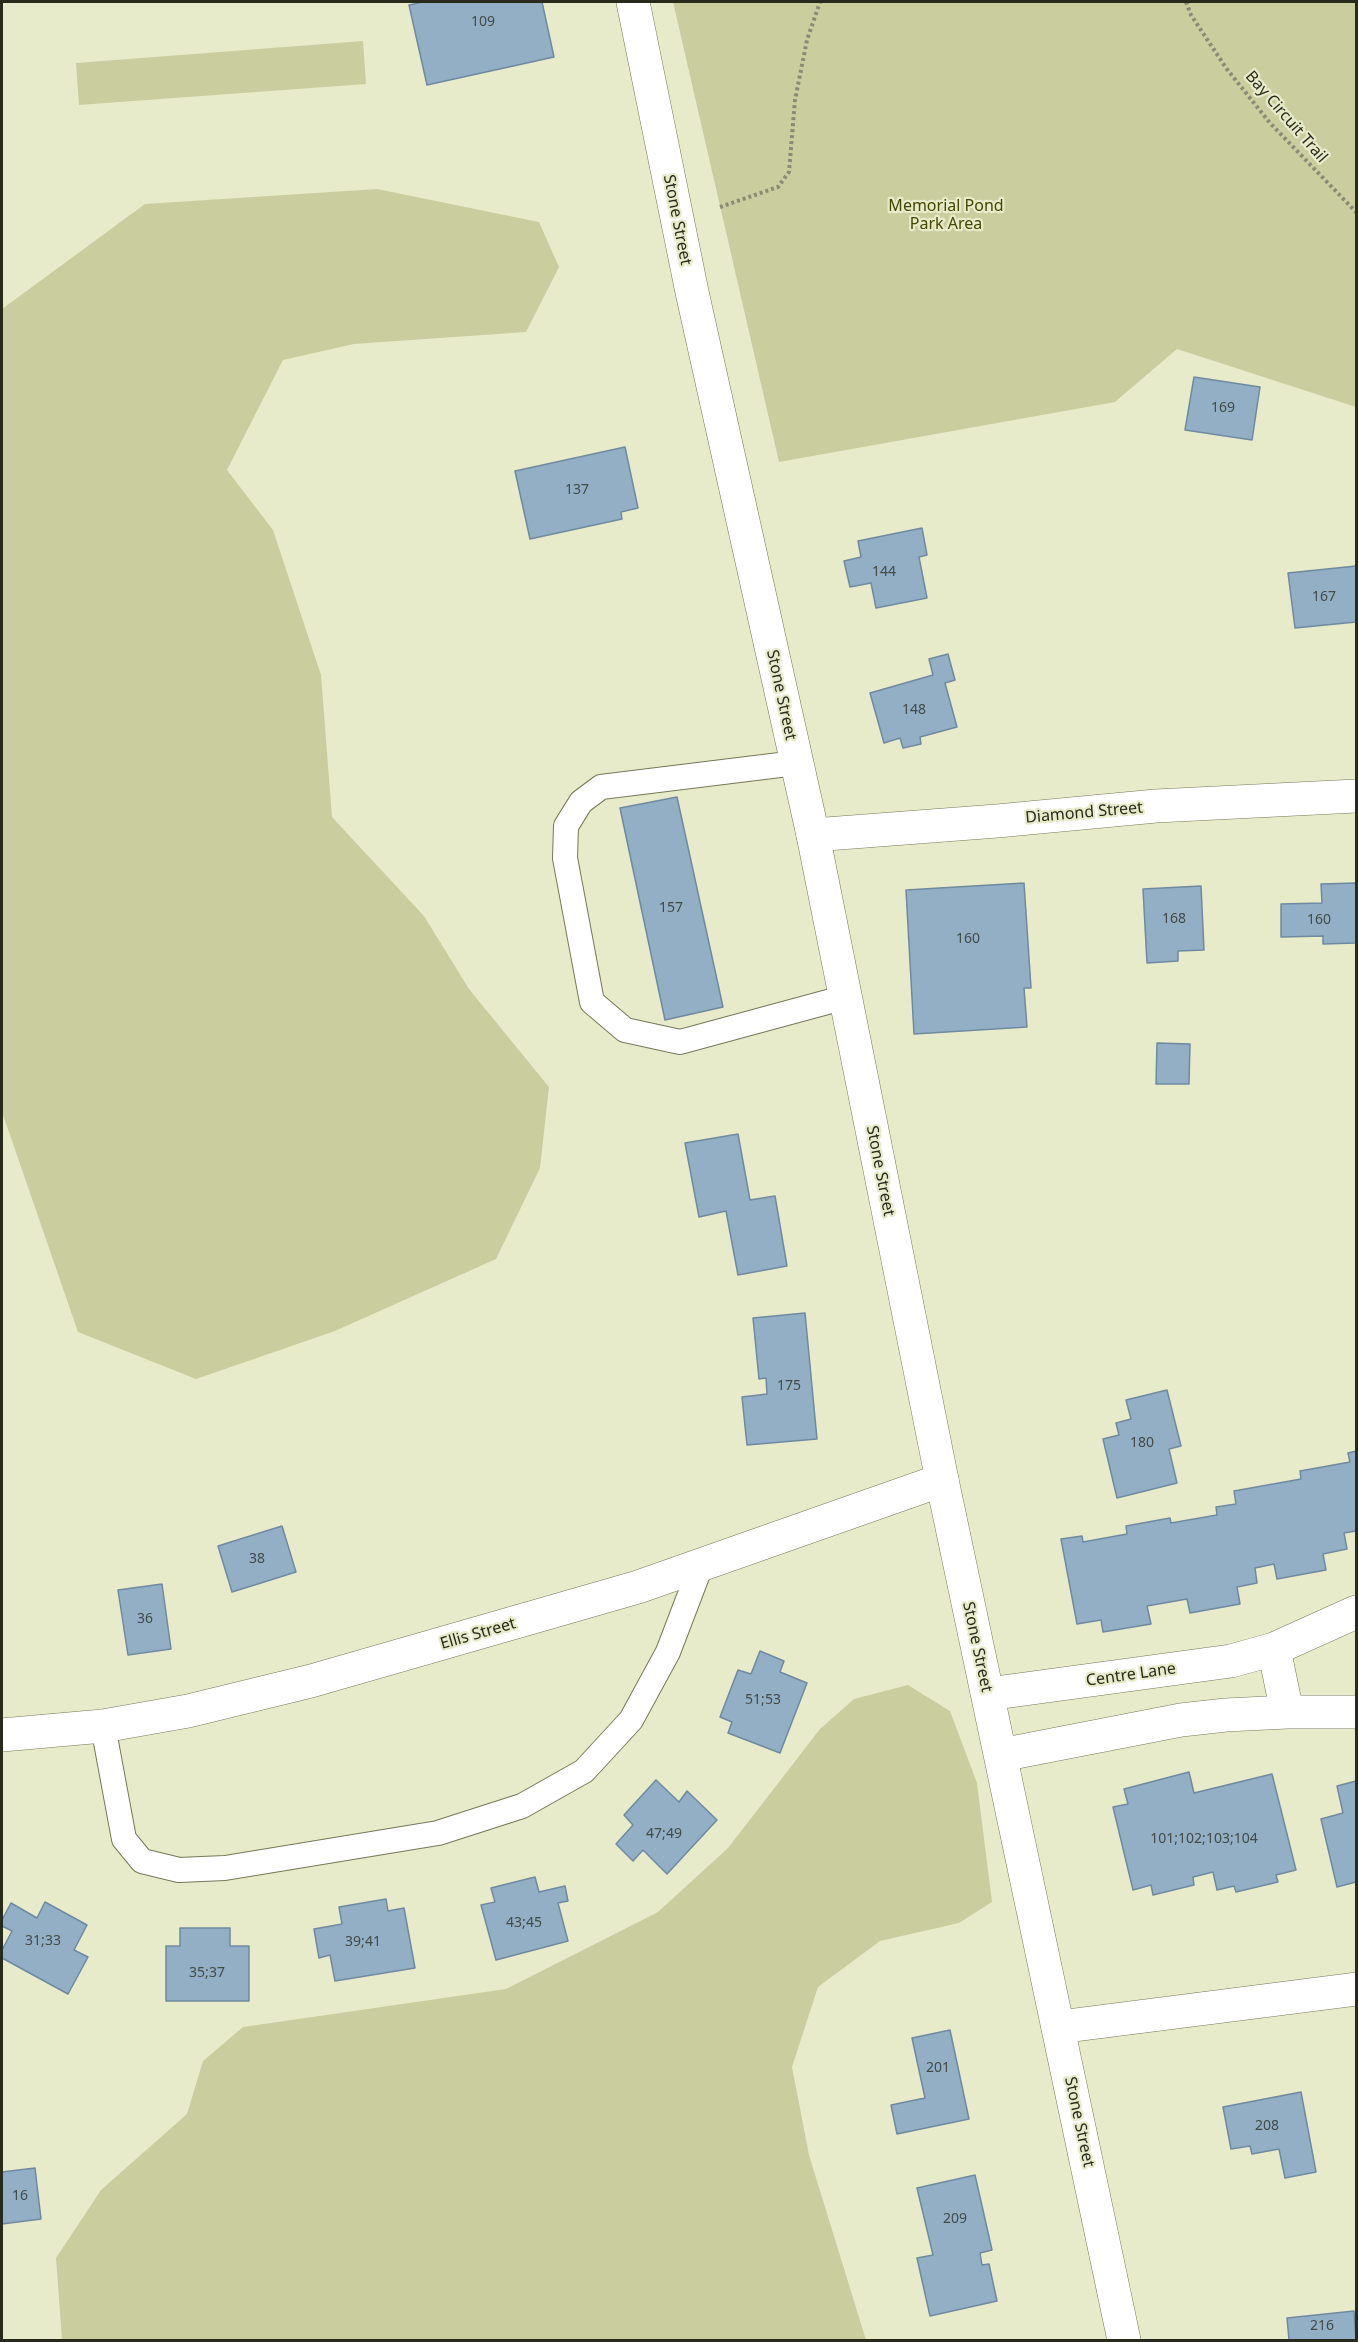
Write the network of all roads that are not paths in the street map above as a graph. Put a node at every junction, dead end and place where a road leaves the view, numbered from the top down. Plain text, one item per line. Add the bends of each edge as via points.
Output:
1 (633, 2) edge
2 (796, 763) junction
3 (1356, 796) edge
4 (813, 835) junction
5 (846, 997) junction
6 (942, 1480) junction
7 (702, 1563) junction
8 (1356, 1612) edge
9 (1274, 1649) junction
10 (988, 1694) junction
11 (1287, 1712) junction
12 (1356, 1712) edge
13 (104, 1726) junction
14 (2, 1735) edge
15 (1001, 1755) junction
16 (1356, 1989) edge
17 (1059, 2027) junction
18 (1124, 2340) edge

1 - 2 street, Stone Street via 692,292
2 - 4 street, Stone Street
2 - 5 lane via 601,787 581,802 566,826 565,858 592,1002 625,1030 680,1042
3 - 4 street, Diamond Street via 1156,806
4 - 5 street, Stone Street
5 - 6 street, Stone Street
6 - 7 street, Ellis Street
6 - 10 street, Stone Street
7 - 13 street, Ellis Street via 638,1587 311,1681 188,1711
7 - 13 lane via 668,1652 631,1720 584,1771 522,1806 438,1833 225,1868 179,1870 142,1861 123,1839
8 - 9 street, Centre Lane
9 - 10 street, Centre Lane via 1231,1661
9 - 11 street
10 - 15 street, Stone Street
11 - 12 street
11 - 15 street via 1181,1720
13 - 14 street, Ellis Street
15 - 17 street, Stone Street
16 - 17 street
17 - 18 street, Stone Street

